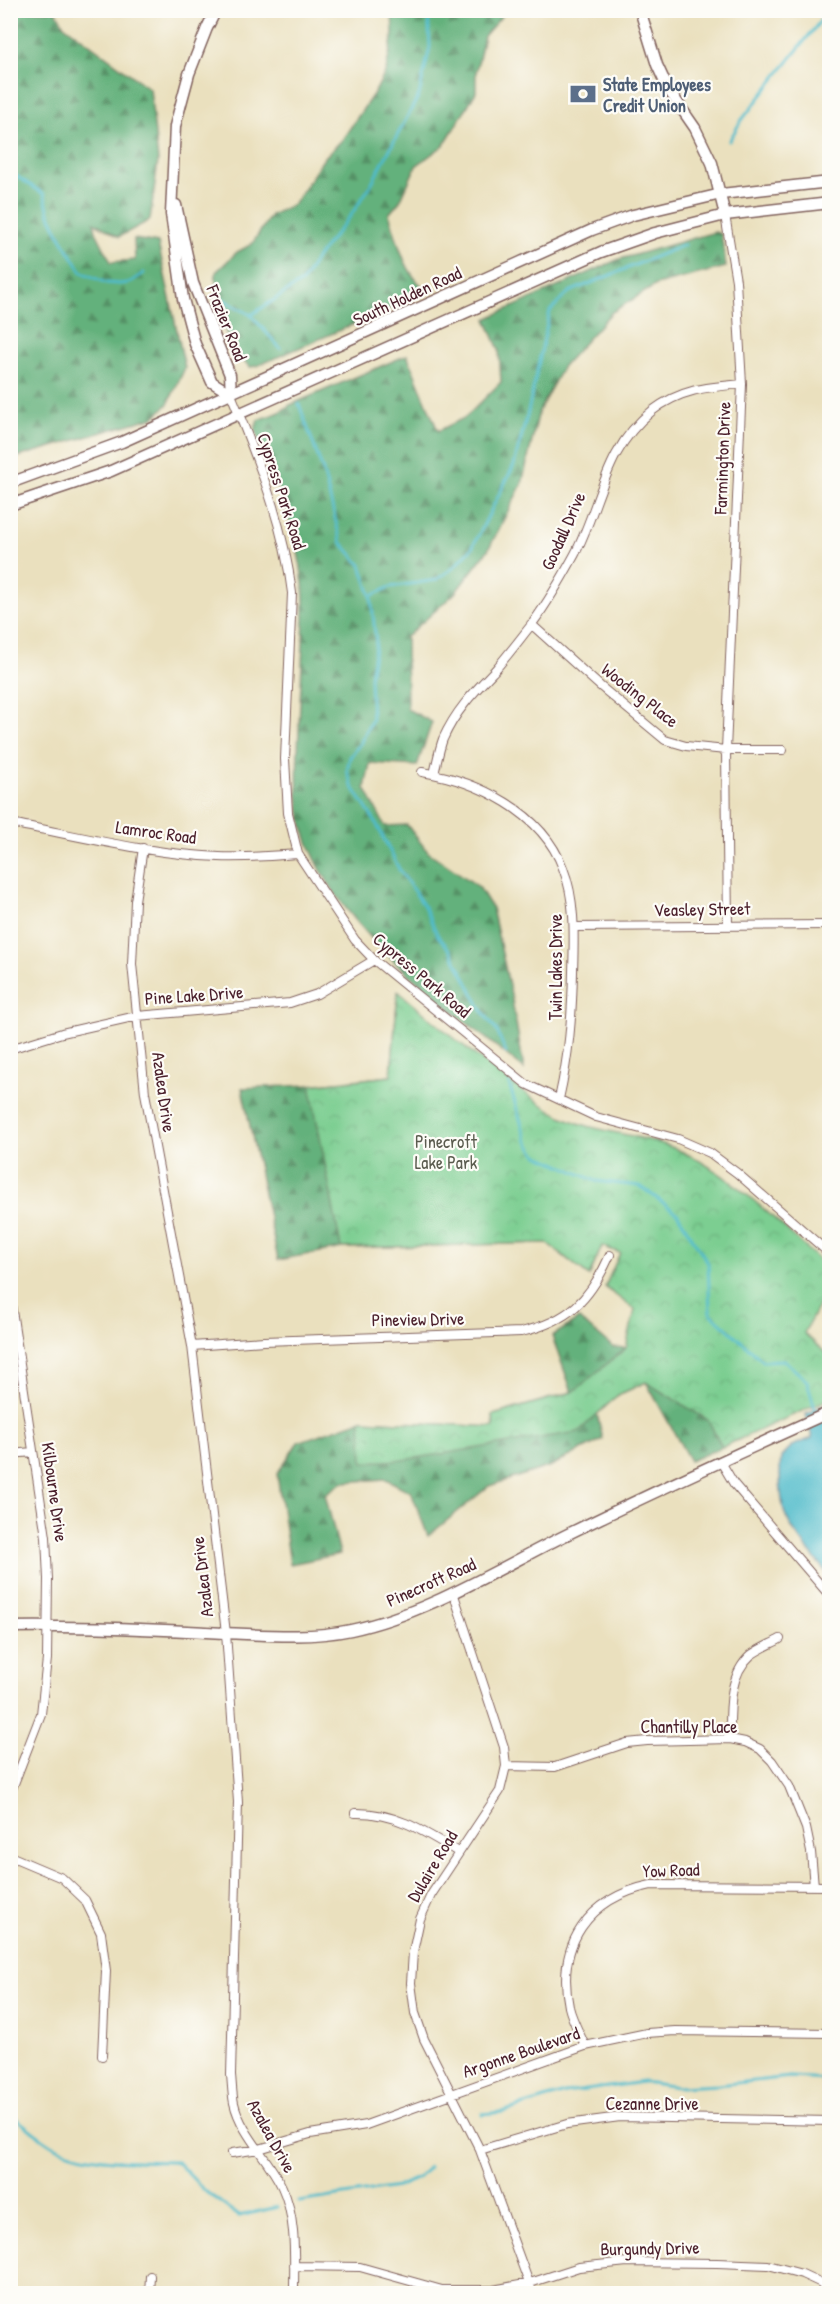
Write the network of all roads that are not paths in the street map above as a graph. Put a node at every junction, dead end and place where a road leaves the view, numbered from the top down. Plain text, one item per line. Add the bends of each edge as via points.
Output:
1 (216, 10) edge
2 (640, 10) edge
3 (830, 182) edge
4 (172, 188) junction
5 (721, 194) junction
6 (830, 203) edge
7 (725, 215) junction
8 (741, 384) junction
9 (231, 394) junction
10 (239, 412) junction
11 (10, 483) edge
12 (10, 505) edge
13 (531, 624) junction
14 (726, 750) junction
15 (783, 750) dead end
16 (422, 772) dead end
17 (434, 774) junction
18 (10, 823) edge
19 (143, 849) junction
20 (298, 854) junction
21 (830, 925) edge
22 (728, 926) junction
23 (574, 927) junction
24 (374, 960) junction
25 (137, 1016) junction
26 (10, 1049) edge
27 (559, 1100) junction
28 (830, 1254) edge
29 (610, 1255) dead end
30 (10, 1297) edge
31 (192, 1346) junction
32 (830, 1412) edge
33 (33, 1452) junction
34 (10, 1454) edge
35 (722, 1462) junction
36 (453, 1592) junction
37 (830, 1596) edge
38 (48, 1626) junction
39 (10, 1627) edge
40 (226, 1633) junction
41 (780, 1639) dead end
42 (730, 1739) junction
43 (506, 1766) junction
44 (10, 1794) edge
45 (355, 1813) dead end
46 (458, 1852) junction
47 (10, 1856) edge
48 (814, 1886) junction
49 (830, 1886) edge
50 (830, 2033) edge
51 (585, 2046) junction
52 (102, 2056) dead end
53 (451, 2094) junction
54 (830, 2121) edge
55 (259, 2149) junction
56 (480, 2150) junction
57 (232, 2153) dead end
58 (294, 2266) junction
59 (150, 2276) dead end
60 (530, 2283) junction
61 (830, 2287) edge
62 (149, 2294) edge
63 (294, 2294) edge
64 (534, 2294) edge

1 - 4 main road, Frazier Road via 189,74 175,126
2 - 5 main road, Farmington Drive via 657,65 695,128
3 - 5 main road, South Holden Road
4 - 9 main road, Frazier Road via 193,283 230,375
4 - 9 main road, Frazier Road via 175,253 195,344 212,382
5 - 7 main road, Farmington Drive
5 - 9 main road, South Holden Road via 633,215 545,249
6 - 7 main road, South Holden Road
7 - 8 street, Farmington Drive via 736,281
7 - 10 main road, South Holden Road via 601,252
8 - 13 street, Goodall Drive via 700,387 674,397 651,411 631,432 614,456 576,551
8 - 14 street, Farmington Drive
9 - 10 street, Cypress Park Road
9 - 11 main road, South Holden Road via 122,442
10 - 12 main road, South Holden Road via 111,471
10 - 20 street, Cypress Park Road via 270,496 290,571 285,765 288,813
13 - 14 street, Wooding Place via 665,740
13 - 17 street, Goodall Drive via 455,716 443,740
14 - 15 street, Wooding Place
14 - 22 street, Farmington Drive
16 - 17 street, Twin Lakes Drive
17 - 23 street, Twin Lakes Drive via 510,804 533,823 551,843 563,868
18 - 19 street, Lamroc Road
19 - 20 street, Lamroc Road via 219,857
19 - 25 street, Azalea Drive via 135,901 132,964
20 - 24 street, Cypress Park Road via 355,940
21 - 22 street, Veasley Street
22 - 23 street, Veasley Street
23 - 27 street, Twin Lakes Drive via 572,1028
24 - 25 street, Pine Lake Drive via 317,994 290,1004
24 - 27 street, Cypress Park Road via 526,1084
25 - 26 street, Pine Lake Drive
25 - 31 street, Azalea Drive via 145,1093
27 - 28 street, Cypress Park Road via 596,1117 678,1139 710,1153
29 - 31 street, Pineview Drive via 594,1285 566,1316 529,1330
30 - 33 street, Kilbourne Drive
31 - 40 street, Azalea Drive
32 - 35 main road, Pinecroft Road
33 - 34 street
33 - 38 street, Kilbourne Drive via 46,1537
35 - 36 main road, Pinecroft Road via 642,1497
35 - 37 street via 734,1484
36 - 40 main road, Pinecroft Road via 381,1622 349,1630 312,1635
36 - 43 street, Dulaire Road via 504,1747
38 - 39 main road, Pinecroft Road
38 - 40 main road, Pinecroft Road
38 - 44 street, Kilbourne Drive via 41,1714
40 - 55 street, Azalea Drive via 238,1802 231,2075 234,2104
41 - 42 street via 751,1655 738,1671
42 - 43 street, Chantilly Place via 627,1743 555,1767
42 - 48 street, Chantilly Place via 760,1749 789,1786 806,1828
43 - 46 street, Dulaire Road via 500,1791
45 - 46 street via 388,1815 408,1822
46 - 53 street, Dulaire Road via 420,1919 411,1983 424,2039
47 - 52 street via 62,1878 85,1900 102,1933 106,1971
48 - 49 street, Yow Road
48 - 51 street, Yow Road via 651,1885 629,1890 606,1903 589,1917 570,1949 565,1978 570,2010
50 - 51 street, Argonne Boulevard via 675,2031
51 - 53 street, Argonne Boulevard
53 - 55 street, Argonne Boulevard via 366,2125 310,2134
53 - 56 street, Dulaire Road
54 - 56 street, Cezanne Drive via 620,2117 567,2124
55 - 57 street, Argonne Boulevard
55 - 58 street, Azalea Drive via 283,2188 289,2209
56 - 60 street, Dulaire Road
58 - 60 street, Burgundy Drive via 360,2267 442,2290 493,2290
58 - 63 street, Azalea Drive
59 - 62 street
60 - 61 street, Burgundy Drive via 579,2267 615,2263 717,2263 768,2265
60 - 64 street, Dulaire Road

